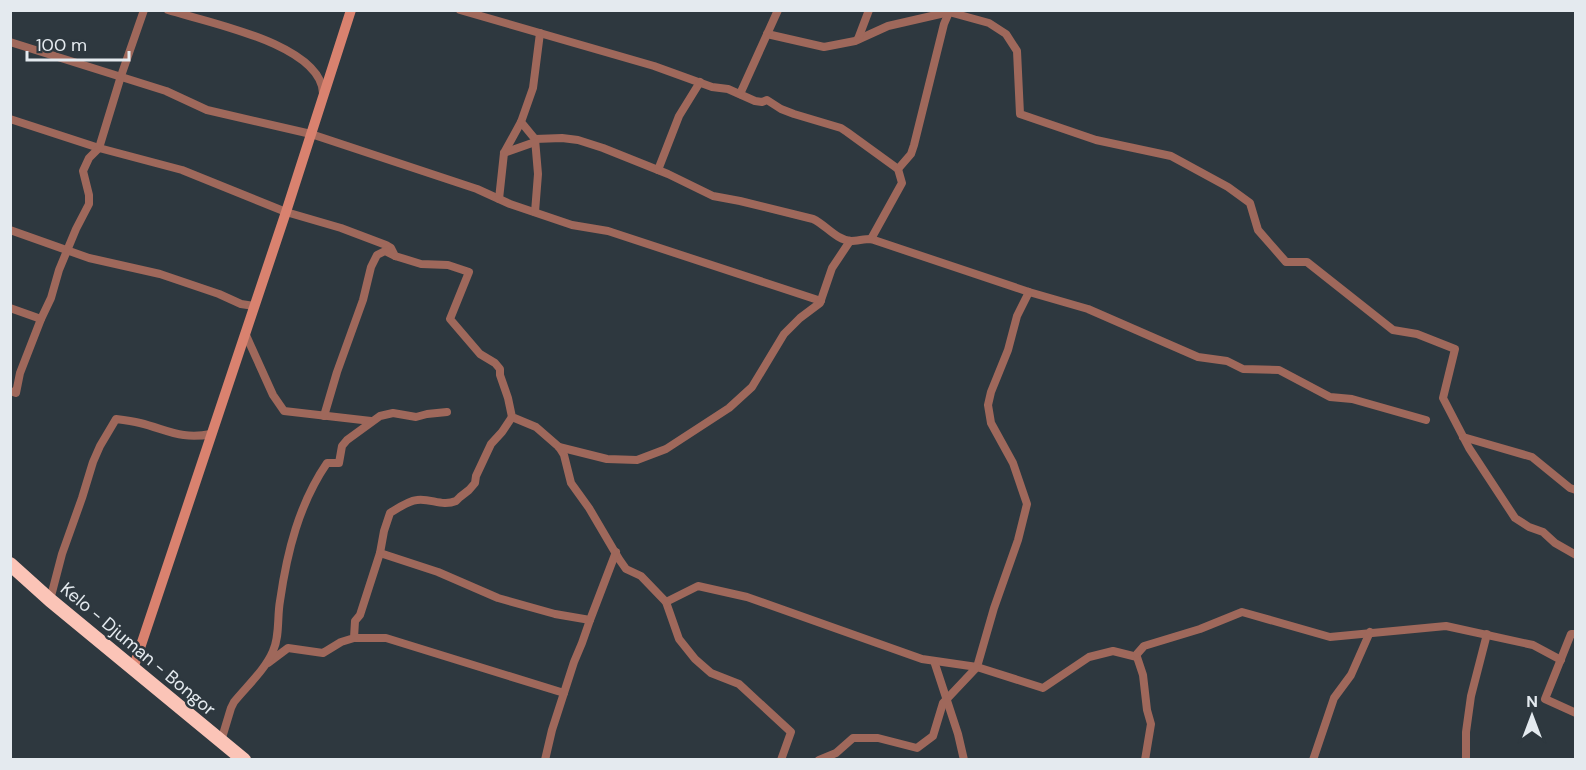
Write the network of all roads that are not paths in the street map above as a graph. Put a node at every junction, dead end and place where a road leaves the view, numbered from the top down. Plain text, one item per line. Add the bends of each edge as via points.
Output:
1 (144, 10) edge
2 (168, 10) edge
3 (351, 10) edge
4 (460, 10) edge
5 (778, 10) edge
6 (869, 10) edge
7 (950, 11) edge
8 (540, 33) junction
9 (767, 34) junction
10 (858, 39) junction
11 (10, 42) edge
12 (121, 75) junction
13 (700, 82) junction
14 (740, 94) junction
15 (323, 99) junction
16 (10, 119) edge
17 (521, 122) junction
18 (311, 134) junction
19 (535, 141) junction
20 (99, 148) junction
21 (504, 153) junction
22 (898, 169) junction
23 (658, 170) junction
24 (499, 199) junction
25 (286, 212) junction
26 (535, 212) junction
27 (10, 230) edge
28 (871, 239) junction
29 (850, 241) junction
30 (67, 250) junction
31 (395, 256) junction
32 (1029, 292) junction
33 (821, 301) junction
34 (254, 306) junction
35 (10, 308) edge
36 (41, 319) junction
37 (245, 333) junction
38 (10, 391) edge
39 (447, 412) dead end
40 (324, 416) junction
41 (512, 417) junction
42 (1426, 420) dead end
43 (371, 422) junction
44 (211, 434) junction
45 (1463, 437) junction
46 (559, 447) junction
47 (1575, 490) edge
48 (616, 552) junction
49 (380, 553) junction
50 (1575, 555) edge
51 (10, 564) edge
52 (50, 600) junction
53 (666, 602) junction
54 (590, 620) junction
55 (1370, 632) junction
56 (1487, 634) junction
57 (1575, 634) edge
58 (354, 638) junction
59 (1137, 654) dead end
60 (1561, 660) junction
61 (934, 661) junction
62 (264, 666) junction
63 (977, 667) junction
64 (133, 669) junction
65 (564, 693) junction
66 (946, 699) junction
67 (1575, 713) edge
68 (221, 741) junction
69 (244, 759) edge
70 (545, 759) edge
71 (781, 759) edge
72 (819, 759) edge
73 (964, 759) edge
74 (1145, 759) edge
75 (1313, 759) edge
76 (1466, 759) edge

1 - 12 street
2 - 15 street via 235,29 293,54 316,75
3 - 15 street
4 - 8 street
5 - 9 street
6 - 10 street
7 - 10 street via 888,26
7 - 22 street via 915,145
7 - 45 street via 989,23 1006,34 1017,51 1020,114 1096,140 1171,156 1250,203 1258,230 1286,262 1307,262 1393,330 1417,334 1455,349 1443,398
8 - 13 street
8 - 17 street via 533,87
9 - 10 street via 824,47
9 - 14 street
11 - 12 street
12 - 18 street via 207,110
12 - 20 street
13 - 14 street
13 - 23 street via 679,116
14 - 22 street via 841,128
15 - 18 street
16 - 20 street
17 - 19 street
17 - 21 street
18 - 24 street
18 - 25 street
19 - 21 street
19 - 23 street via 578,140
19 - 26 street
20 - 25 street via 182,170
20 - 30 street via 83,171 89,204
21 - 24 street
22 - 28 street via 902,183
23 - 29 street via 713,196 813,219
24 - 26 street
25 - 31 street via 386,245
25 - 34 street
26 - 33 street via 572,225 608,231
27 - 30 street
28 - 29 street
28 - 32 street
29 - 33 street via 832,268
30 - 34 street via 160,274
30 - 36 street
31 - 40 street via 385,251 377,255 370,267 363,300
31 - 41 street via 469,272 450,319 480,354 500,369
32 - 42 street via 1088,309 1198,357 1227,361 1243,369 1279,370 1330,397 1352,399
32 - 63 street via 1017,316 988,405 1027,504
33 - 46 street via 784,333 752,387 729,408 666,449 638,460 607,459
34 - 37 street
35 - 36 street
36 - 38 street via 16,393
37 - 40 street via 282,409
37 - 44 street
39 - 43 street via 416,417 387,414
40 - 43 street
41 - 46 street via 536,427
41 - 49 street via 491,444 470,490 452,503 415,500 394,510 387,521
43 - 62 street via 342,446 339,463 327,463 300,516 288,555 275,643
44 - 52 street via 176,435 116,419 93,462
44 - 64 street
45 - 47 street via 1532,457
45 - 50 street via 1515,518
46 - 48 street via 571,483
48 - 53 street via 627,569 641,576
48 - 54 street
49 - 54 street via 498,598
49 - 58 street via 355,621
51 - 52 highway, Kelo - Djuman - Bongor
52 - 64 highway, Kelo - Djuman - Bongor
53 - 61 street via 698,586 708,588 747,597
53 - 71 street via 679,639 695,659 711,673 739,684 791,732
54 - 65 street
55 - 56 street via 1446,626
55 - 59 street via 1330,637 1242,612 1144,646
55 - 75 street via 1352,675 1334,698
56 - 60 street via 1533,645
56 - 76 street via 1471,696
57 - 60 street via 1571,634
58 - 62 street via 323,653 288,648
58 - 65 street via 386,638
60 - 67 street via 1545,699
61 - 63 street
61 - 66 street
62 - 68 street via 234,702
63 - 66 street
63 - 74 street via 1043,688 1089,657 1113,651 1137,657 1151,724
64 - 68 highway, Kelo - Djuman - Bongor
65 - 70 street
66 - 72 street via 933,736 917,748 878,738 853,738 836,753
66 - 73 street
68 - 69 highway, Kelo - Djuman - Bongor

